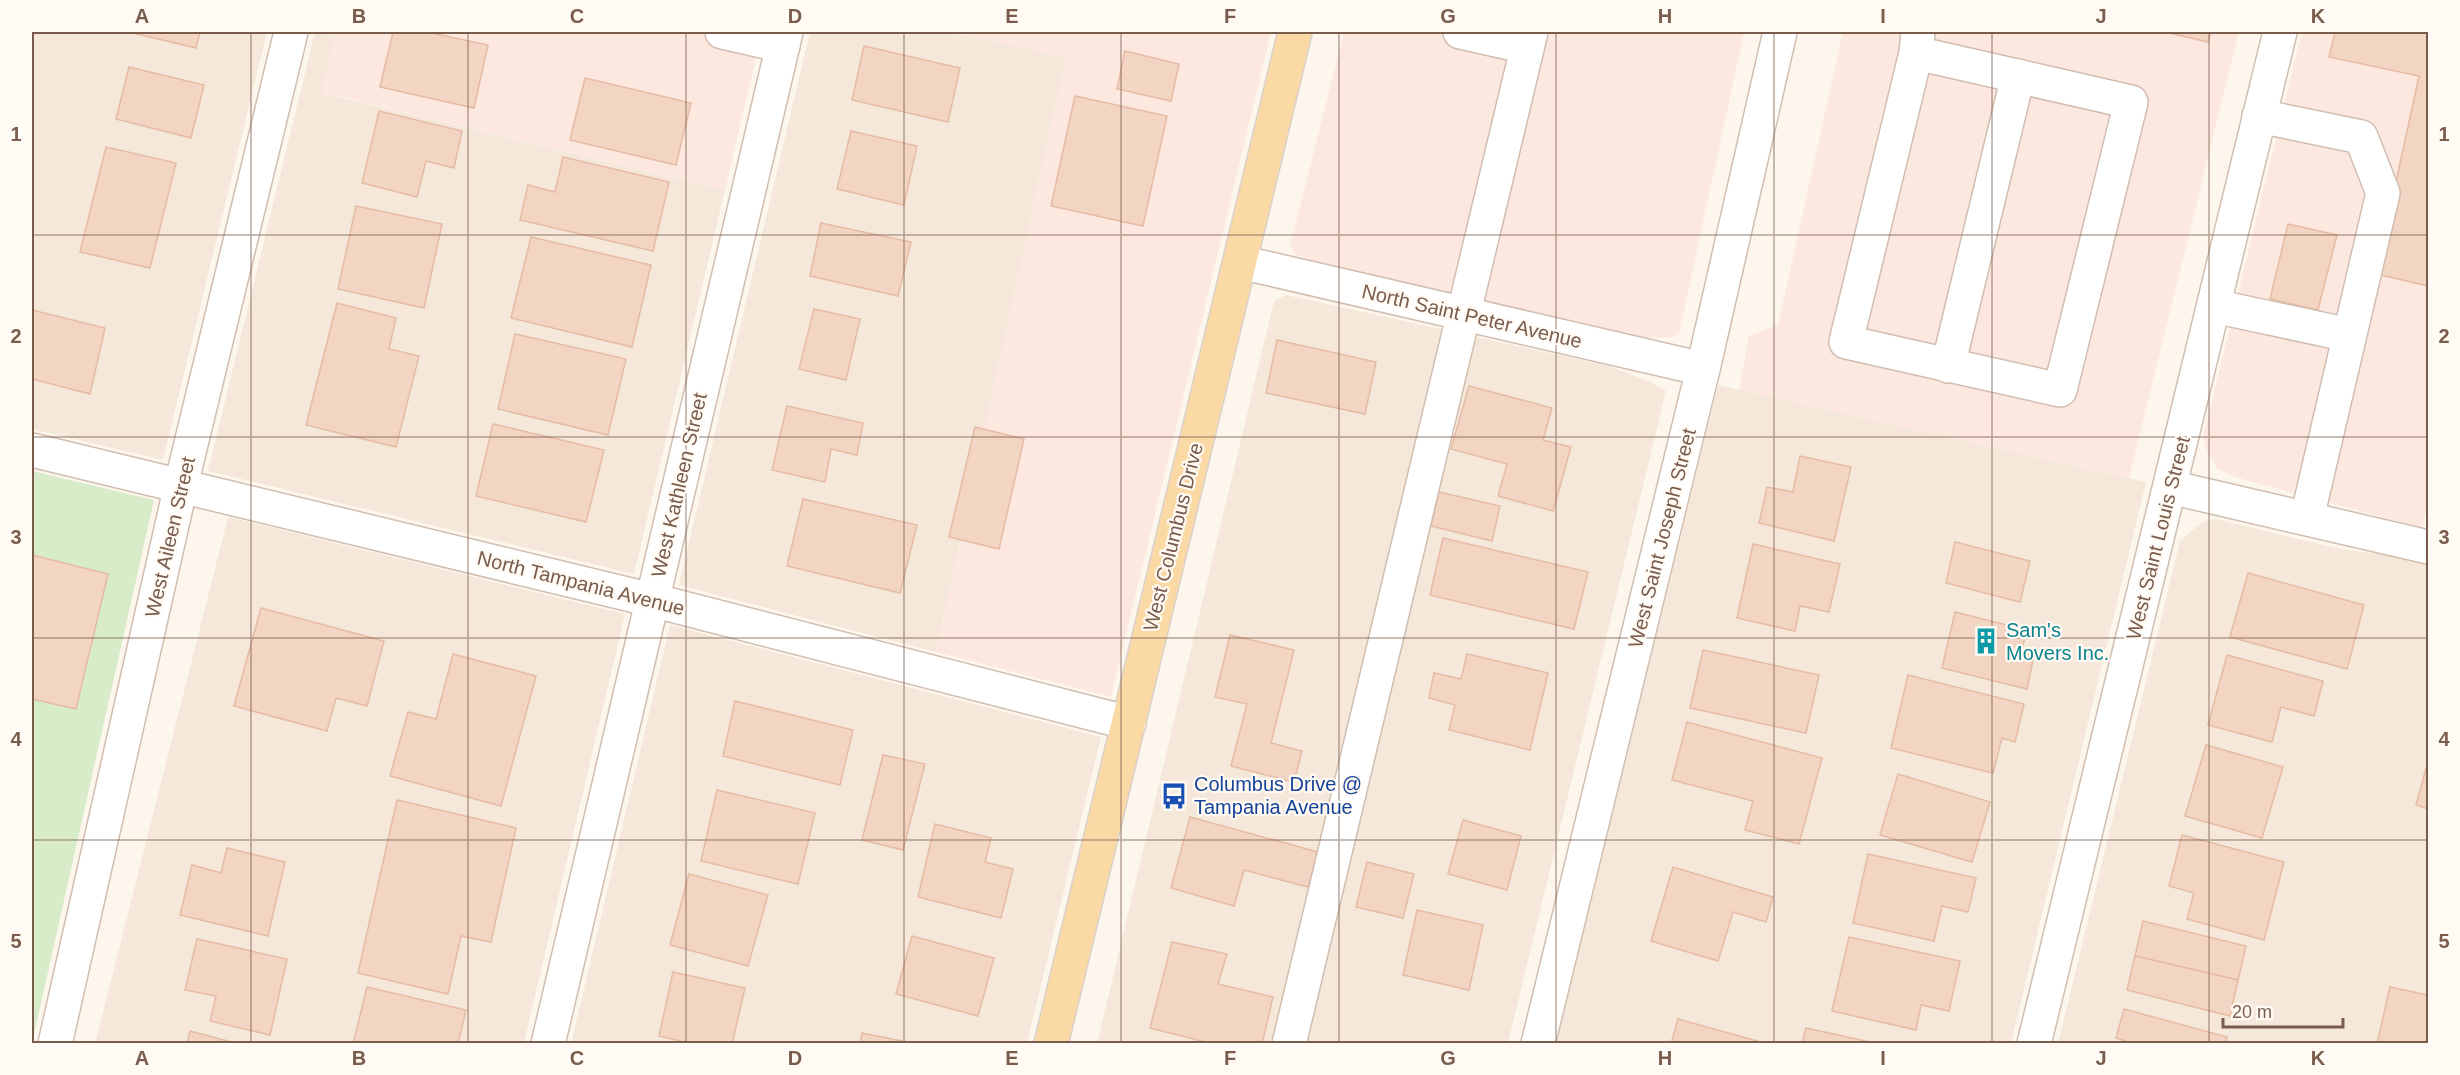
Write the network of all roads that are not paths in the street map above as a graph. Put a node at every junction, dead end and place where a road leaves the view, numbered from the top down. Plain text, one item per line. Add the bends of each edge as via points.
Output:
1 (291, 32) edge
2 (722, 32) edge
3 (1295, 32) edge
4 (1460, 32) edge
5 (1780, 32) edge
6 (2280, 32) edge
7 (784, 39) edge
8 (1529, 39) edge
9 (1917, 42) edge
10 (2018, 76) junction
11 (2259, 116) junction
12 (1240, 262) junction
13 (2214, 306) junction
14 (1462, 314) junction
15 (2349, 335) junction
16 (1948, 366) junction
17 (1704, 369) junction
18 (32, 450) edge
19 (181, 485) junction
20 (2170, 487) junction
21 (2307, 518) junction
22 (2428, 547) edge
23 (652, 600) junction
24 (1129, 723) junction
25 (55, 1044) edge
26 (548, 1044) edge
27 (1052, 1044) edge
28 (1289, 1044) edge
29 (1538, 1044) edge
30 (2034, 1044) edge

1 - 19 street, West Aileen Street
2 - 7 street
3 - 12 main road, West Columbus Drive
4 - 8 street
5 - 17 street, West Saint Joseph Street
6 - 11 street, West Saint Louis Street
7 - 23 street, West Kathleen Street
8 - 14 street
9 - 10 street
9 - 16 street via 1846,342
10 - 16 street
10 - 16 street via 2131,102 2060,390
11 - 13 street, West Saint Louis Street
11 - 15 street via 2361,137 2383,193
12 - 14 street, North Saint Peter Avenue
12 - 24 main road, West Columbus Drive
13 - 15 street
13 - 20 street, West Saint Louis Street
14 - 17 street, North Saint Peter Avenue
14 - 28 street
15 - 21 street
17 - 29 street, West Saint Joseph Street
18 - 19 street, North Tampania Avenue
19 - 23 street, North Tampania Avenue
19 - 25 street, West Aileen Street
20 - 21 street
20 - 30 street, West Saint Louis Street
21 - 22 street
23 - 24 street, North Tampania Avenue
23 - 26 street, West Kathleen Street
24 - 27 main road, West Columbus Drive

